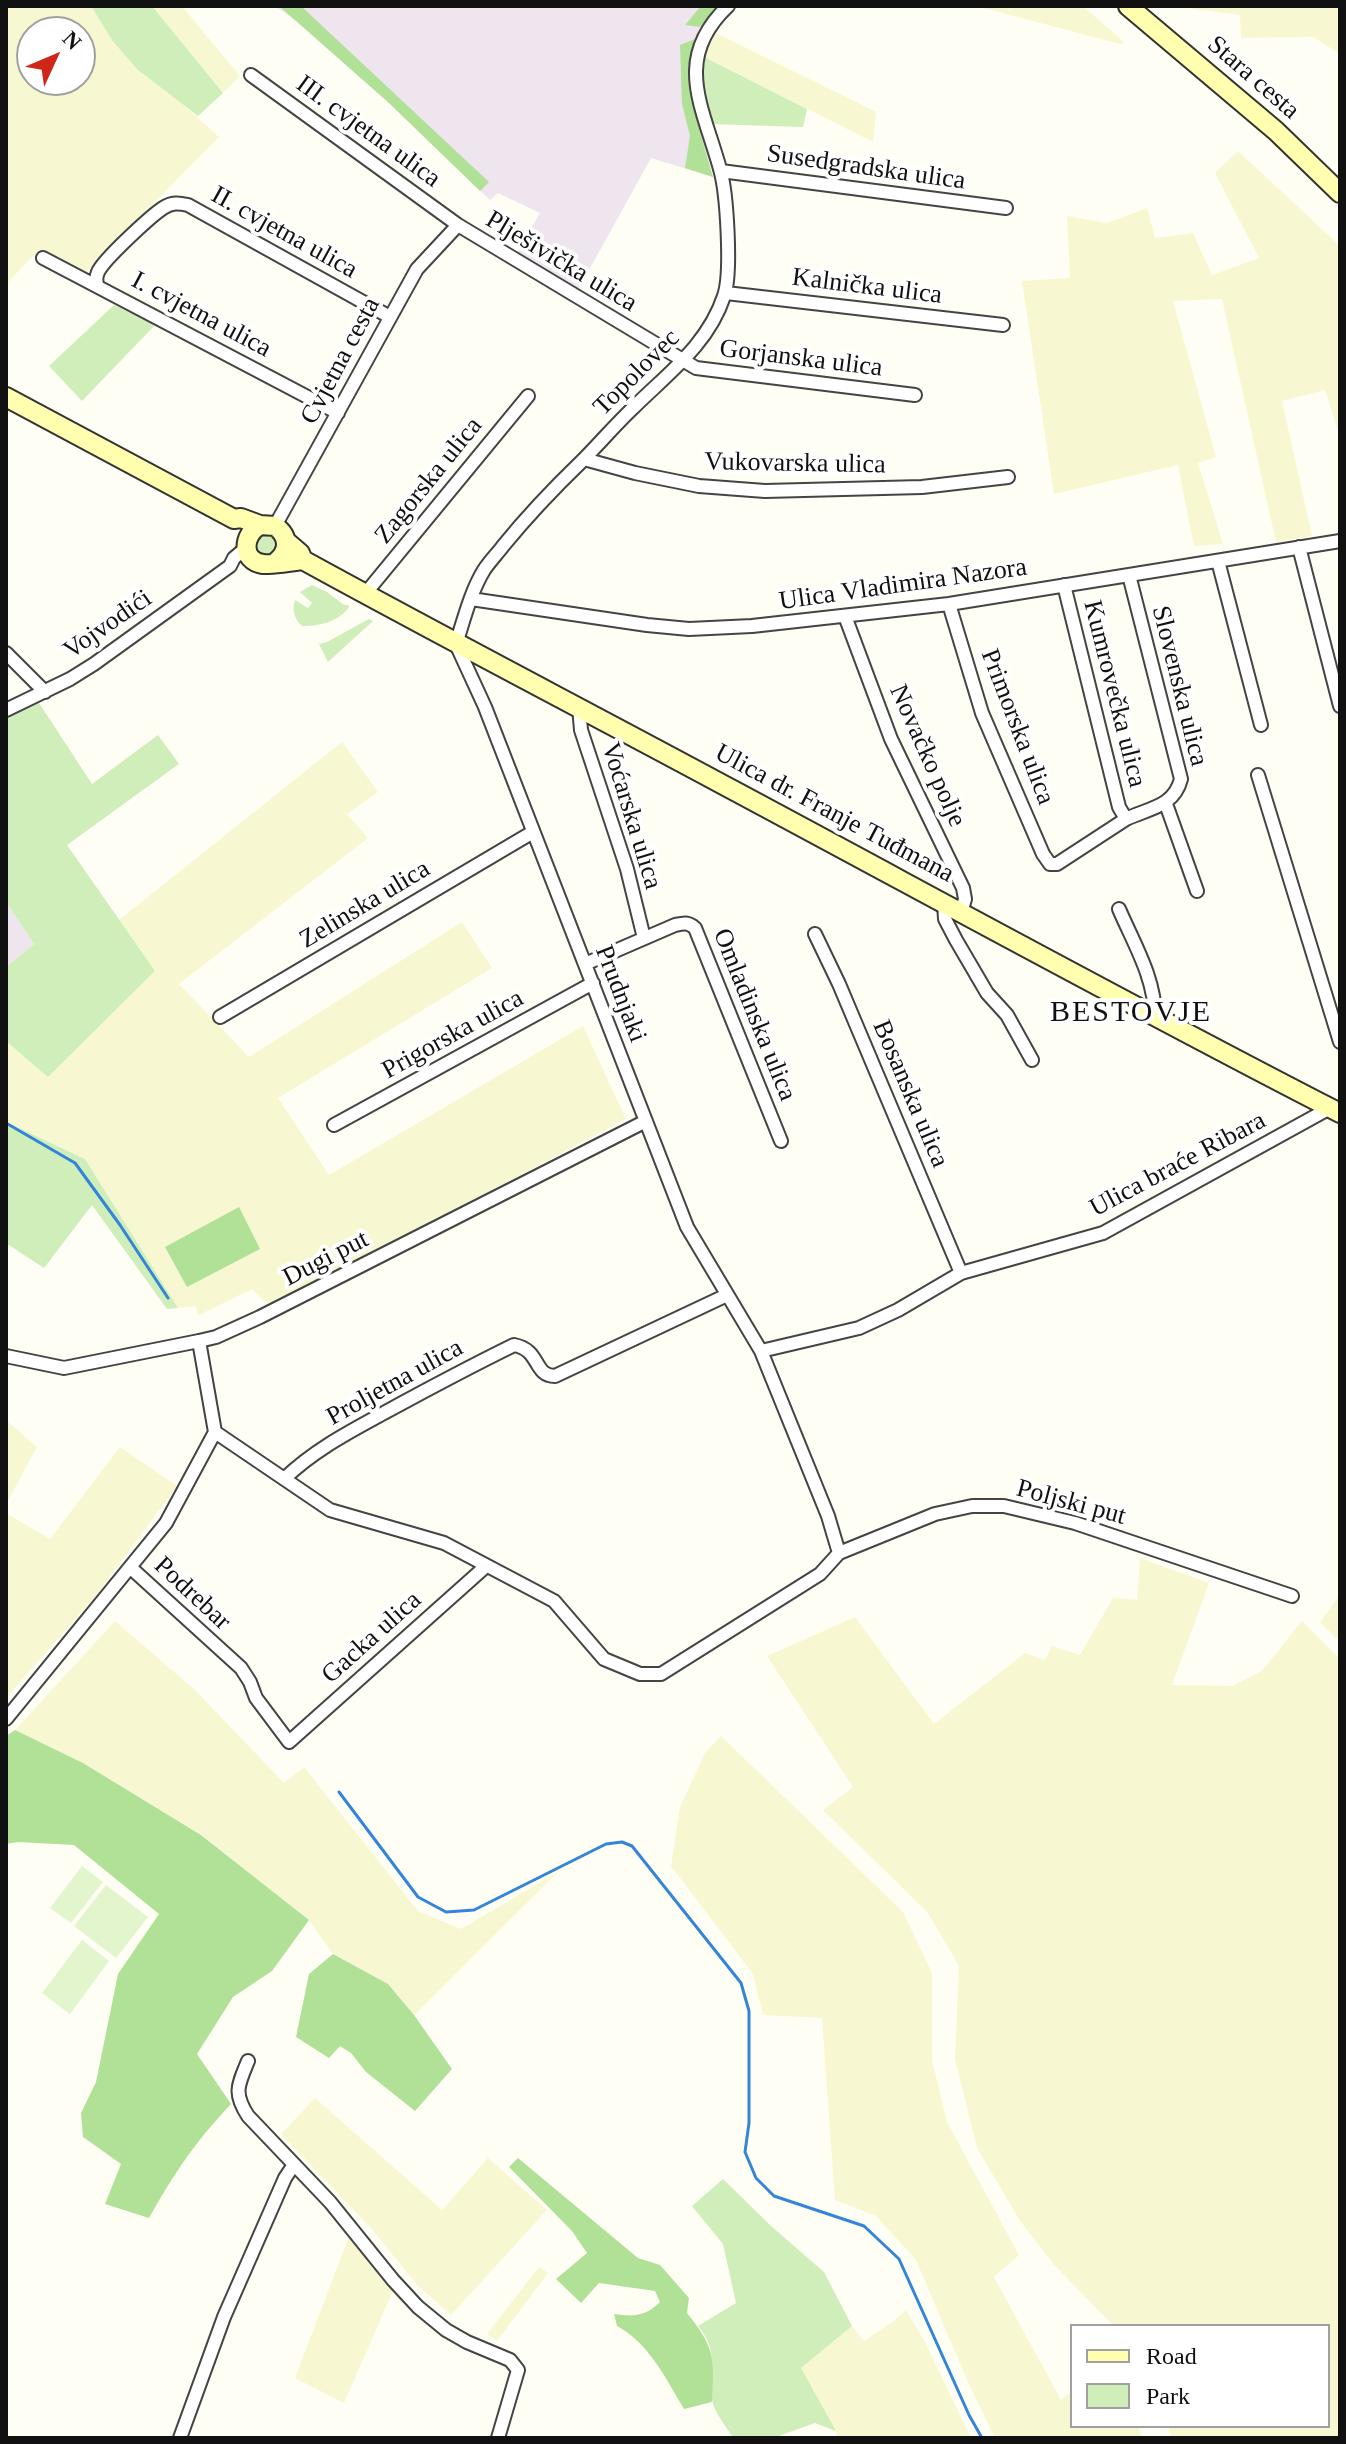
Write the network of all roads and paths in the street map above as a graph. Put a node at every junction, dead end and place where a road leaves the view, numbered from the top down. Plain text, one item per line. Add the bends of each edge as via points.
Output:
1 (728, 6) edge
2 (1128, 6) edge
3 (251, 75) dead end
4 (721, 171) junction
5 (1340, 193) edge
6 (1006, 208) dead end
7 (458, 225) junction
8 (43, 258) dead end
9 (97, 285) junction
10 (726, 293) junction
11 (390, 317) junction
12 (1003, 325) dead end
13 (683, 362) junction
14 (915, 395) dead end
15 (528, 396) dead end
16 (6, 397) edge
17 (338, 413) junction
18 (584, 459) junction
19 (1008, 477) dead end
20 (234, 519) junction
21 (267, 525) junction
22 (286, 541) junction
23 (1340, 541) edge
24 (1299, 547) junction
25 (248, 549) junction
26 (303, 560) junction
27 (1218, 561) junction
28 (276, 562) junction
29 (1129, 575) junction
30 (1064, 585) junction
31 (365, 594) junction
32 (471, 599) junction
33 (949, 604) junction
34 (845, 616) junction
35 (456, 644) junction
36 (6, 653) edge
37 (45, 692) junction
38 (1340, 706) edge
39 (579, 707) junction
40 (6, 710) edge
41 (1261, 725) dead end
42 (1258, 775) dead end
43 (1166, 804) junction
44 (1126, 819) junction
45 (533, 832) junction
46 (1050, 864) joint
47 (1197, 891) dead end
48 (944, 903) junction
49 (1119, 909) dead end
50 (961, 913) junction
51 (815, 934) dead end
52 (644, 938) junction
53 (585, 964) junction
54 (593, 983) junction
55 (220, 1017) dead end
56 (1155, 1017) junction
57 (1340, 1042) edge
58 (1032, 1060) dead end
59 (1335, 1110) edge
60 (646, 1121) junction
61 (334, 1125) dead end
62 (781, 1141) dead end
63 (961, 1273) junction
64 (727, 1295) junction
65 (199, 1341) junction
66 (761, 1351) junction
67 (6, 1356) edge
68 (215, 1432) junction
69 (284, 1479) junction
70 (839, 1553) junction
71 (485, 1567) junction
72 (131, 1568) junction
73 (1292, 1596) dead end
74 (6, 1719) edge
75 (289, 1742) joint
76 (248, 2061) dead end
77 (293, 2166) junction
78 (180, 2438) edge
79 (498, 2438) edge

1 - 4 street, Topolovec via 704,36 695,75
2 - 5 main road, Stara cesta via 1276,131
3 - 7 street, III. cvjetna ulica
4 - 6 street, Susedgradska ulica
4 - 10 street, Topolovec
7 - 11 street, Cvjetna cesta via 417,269
7 - 13 street, Plješivička ulica
8 - 9 street, I. cvjetna ulica
9 - 11 street, II. cvjetna ulica via 96,275 120,247 175,203 188,205
9 - 17 street, I. cvjetna ulica
10 - 12 street, Kalnička ulica
10 - 13 street, Topolovec
11 - 17 street, Cvjetna cesta
13 - 14 street, Gorjanska ulica via 696,368
13 - 18 street, Topolovec
15 - 31 street, Zagorska ulica
16 - 20 main road
17 - 21 street, Cvjetna cesta
18 - 19 street, Vukovarska ulica via 699,486 765,491 922,487
18 - 32 street, Topolovec via 527,516 484,570
20 - 21 main road
20 - 25 main road
21 - 22 main road
21 - 25 main road via 249,533
22 - 26 main road, Ulica dr. Franje Tuđmana
22 - 28 main road via 285,553
23 - 24 street, Ulica Vladimira Nazora
24 - 27 street, Ulica Vladimira Nazora
24 - 38 street
25 - 28 main road via 264,565
25 - 37 street, Vojvodići via 94,664
26 - 28 main road
26 - 31 main road, Ulica dr. Franje Tuđmana
27 - 29 street, Ulica Vladimira Nazora
27 - 41 street
29 - 30 street, Ulica Vladimira Nazora
29 - 43 street, Slovenska ulica via 1181,779
30 - 33 street, Ulica Vladimira Nazora
30 - 44 street, Kumrovečka ulica
31 - 35 main road, Ulica dr. Franje Tuđmana
32 - 34 street, Ulica Vladimira Nazora via 689,629
32 - 35 street, Topolovec
33 - 34 street, Ulica Vladimira Nazora
33 - 46 street, Primorska ulica via 982,713
34 - 50 street, Novačko polje via 891,739 963,888
35 - 39 main road, Ulica dr. Franje Tuđmana
35 - 45 street, Prudnjaki
36 - 37 street
37 - 40 street, Vojvodići
39 - 48 main road, Ulica dr. Franje Tuđmana
39 - 52 street, Voćarska ulica via 581,730
42 - 57 street
43 - 44 street
43 - 47 street
44 - 46 street, Kumrovečka ulica
45 - 53 street, Prudnjaki
45 - 55 street, Zelinska ulica
48 - 50 main road, Ulica dr. Franje Tuđmana
48 - 58 street via 956,940
49 - 56 street via 1155,997
50 - 56 main road, Ulica dr. Franje Tuđmana
51 - 63 street, Bosanska ulica
52 - 53 street, Omladinska ulica
52 - 62 street, Omladinska ulica via 685,922 695,928
53 - 54 street, Prudnjaki
54 - 60 street, Prudnjaki
54 - 61 street, Prigorska ulica
56 - 59 main road, Ulica dr. Franje Tuđmana
59 - 63 street, Ulica braće Ribara via 1103,1233
60 - 64 street, Prudnjaki via 687,1227
60 - 65 street, Dugi put via 260,1317
63 - 66 street, Ulica braće Ribara via 859,1328
64 - 66 street, Prudnjaki
64 - 69 street, Proljetna ulica via 555,1376 542,1372 524,1346 514,1345 332,1442
65 - 67 street, Dugi put via 64,1368
65 - 68 street
66 - 70 street
68 - 69 street
68 - 72 street, Podrebar via 166,1523
69 - 71 street via 330,1510 444,1543
70 - 71 street via 820,1574 653,1676 604,1659 554,1601
70 - 73 street, Poljski put via 935,1514 1004,1506 1075,1523
71 - 75 street, Gacka ulica
72 - 74 street
72 - 75 street, Podrebar via 241,1668
76 - 77 street via 238,2087 239,2103
77 - 78 street via 224,2317
77 - 79 street via 418,2307 446,2330 510,2360 518,2370

